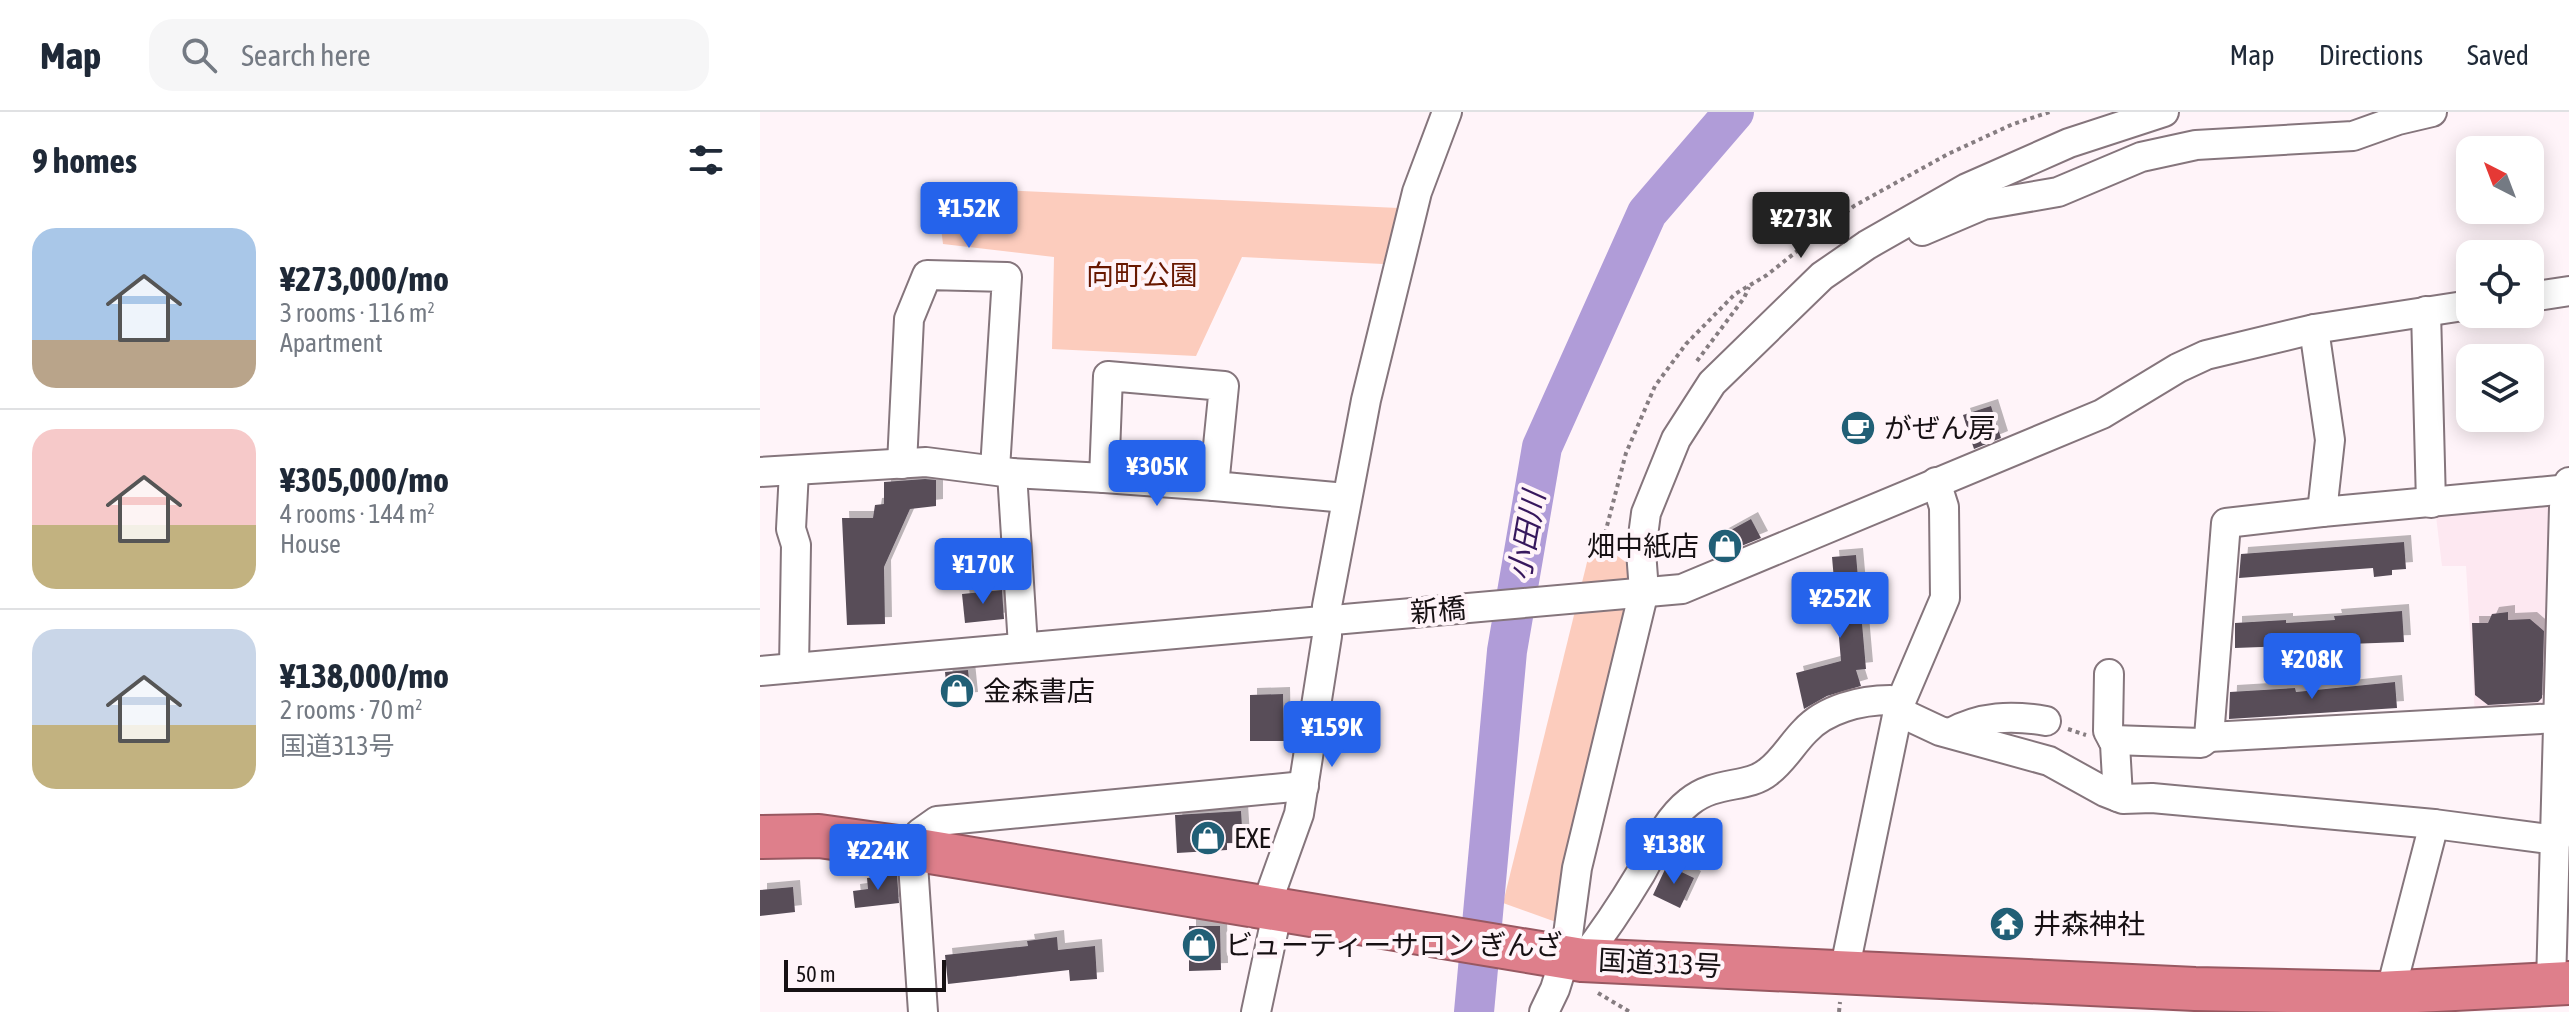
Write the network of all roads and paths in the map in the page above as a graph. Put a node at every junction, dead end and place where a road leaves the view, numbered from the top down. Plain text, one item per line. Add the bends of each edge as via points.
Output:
1 (1447, 112) edge
2 (2164, 112) edge
3 (2432, 112) edge
4 (1867, 245) junction
5 (2569, 291) edge
6 (2544, 295) edge
7 (2456, 307) edge
8 (2426, 311) junction
9 (2314, 329) junction
10 (902, 464) junction
11 (794, 471) junction
12 (1004, 471) junction
13 (760, 472) edge
14 (1104, 478) junction
15 (1936, 482) junction
16 (1214, 486) junction
17 (2568, 487) edge
18 (1346, 498) junction
19 (2431, 503) junction
20 (2322, 512) junction
21 (1637, 592) junction
22 (1334, 620) junction
23 (1023, 646) junction
24 (794, 668) junction
25 (760, 671) edge
26 (2109, 674) dead end
27 (1899, 706) junction
28 (2558, 718) junction
29 (2046, 721) joint
30 (1950, 733) junction
31 (2209, 737) junction
32 (2105, 740) junction
33 (1304, 786) junction
34 (2118, 797) junction
35 (2434, 824) junction
36 (760, 837) edge
37 (2556, 840) junction
38 (912, 849) junction
39 (1278, 909) junction
40 (1561, 957) junction
41 (1844, 972) junction
42 (2560, 984) edge
43 (2187, 1000) edge
44 (2387, 1002) edge
45 (923, 1012) edge
46 (1256, 1012) edge
47 (1544, 1012) edge

1 - 18 street via 1417,192
2 - 4 street via 2069,143 1967,188
3 - 4 street via 2353,136 2196,145 2141,157 2058,192 1983,205 1925,230
4 - 21 street via 1822,276 1712,383 1676,439 1646,513
5 - 6 street
7 - 8 street, 新橋
8 - 9 street, 新橋
8 - 19 street
9 - 15 street, 新橋 via 2206,355 2102,414
9 - 20 street via 2330,440
10 - 11 street
10 - 12 street
10 - 12 street via 909,319 927,275 1007,277
11 - 13 street
11 - 24 street
12 - 14 street
12 - 23 street
14 - 16 street
14 - 16 street via 1108,376 1224,386
15 - 21 street, 新橋 via 1682,589
15 - 27 street via 1944,507 1945,598
16 - 18 street
17 - 19 street
17 - 28 street
18 - 22 street
19 - 20 street
20 - 31 street via 2226,523
21 - 22 street, 新橋
21 - 40 street
22 - 23 street, 新橋
22 - 33 street via 1327,636
23 - 24 street, 新橋
24 - 25 street, 新橋
26 - 32 street
27 - 30 street via 1908,716
27 - 40 street via 1880,700 1835,711 1807,728 1761,777 1716,786 1687,802 1612,922
27 - 41 street
28 - 31 street
28 - 37 street
29 - 30 street via 2000,717
29 - 32 path
30 - 34 street via 2049,761
31 - 32 street via 2201,743
32 - 34 street
33 - 38 street via 937,821 920,833
33 - 39 street
34 - 35 street
35 - 37 street
35 - 44 street
36 - 38 highway, 国道313号 via 819,836
37 - 42 street
38 - 39 highway, 国道313号
38 - 45 street
39 - 40 highway, 国道313号
39 - 46 street
40 - 41 highway, 国道313号
40 - 47 street
41 - 43 highway, 国道313号
42 - 44 highway, 国道313号
43 - 44 highway, 国道313号

